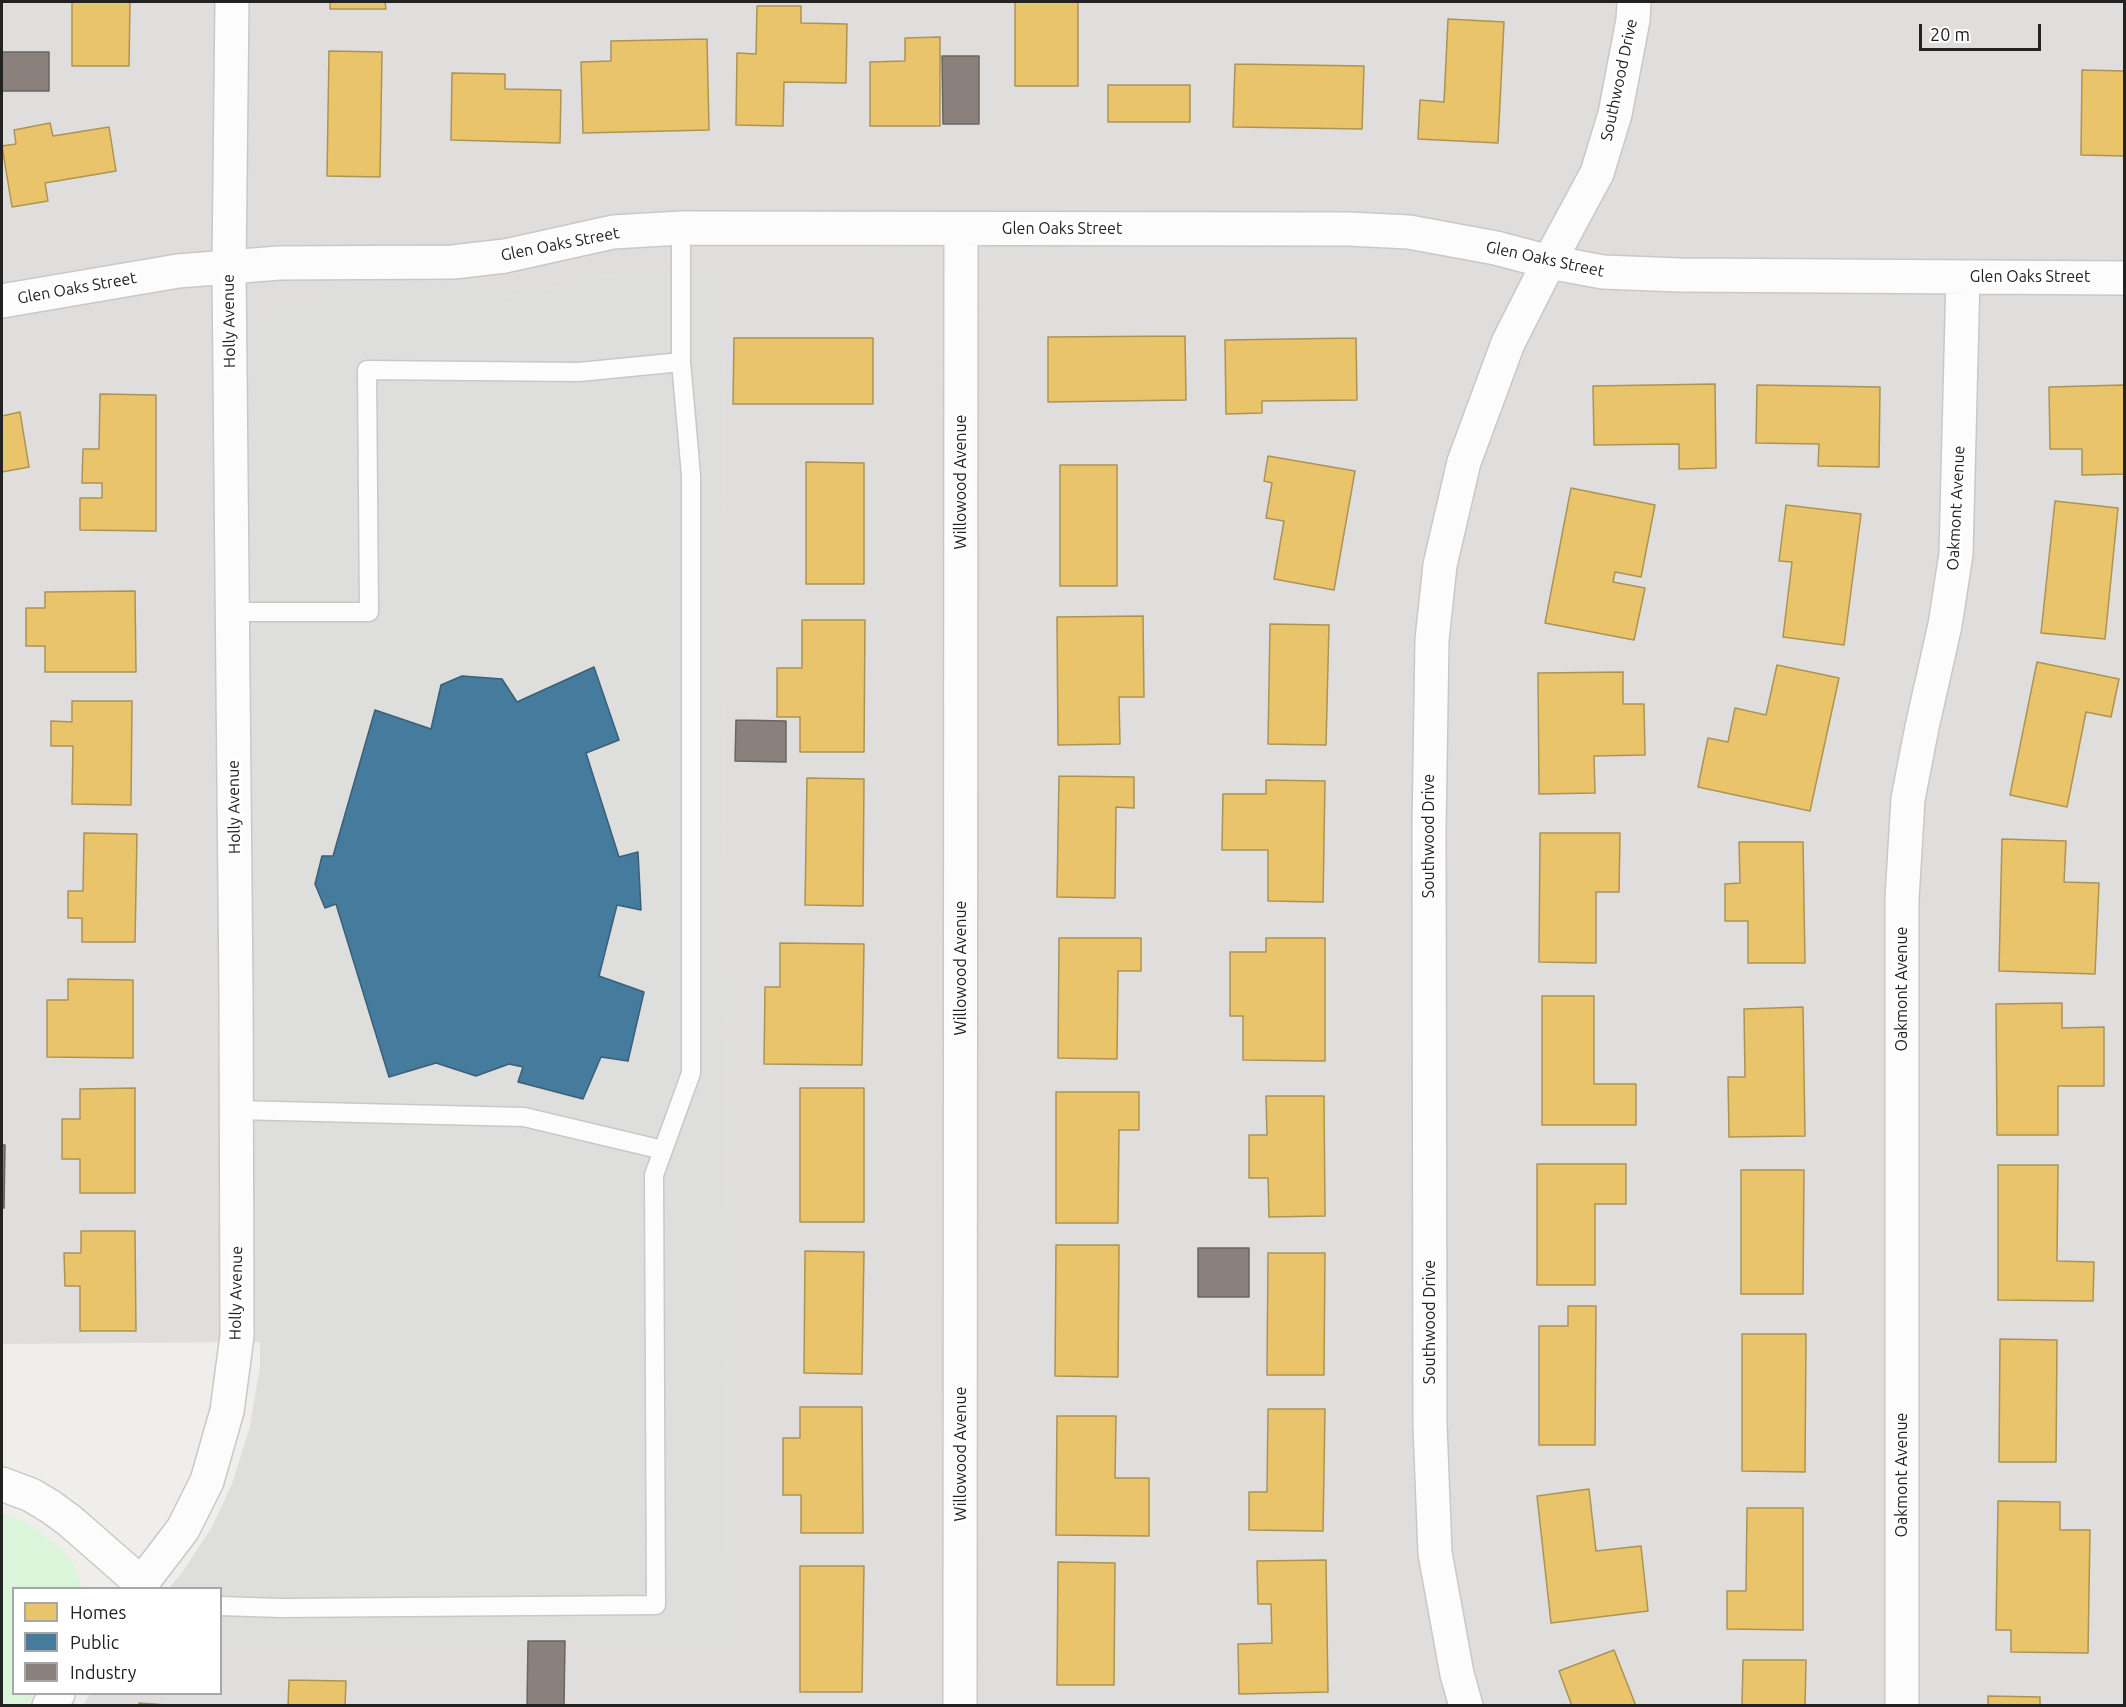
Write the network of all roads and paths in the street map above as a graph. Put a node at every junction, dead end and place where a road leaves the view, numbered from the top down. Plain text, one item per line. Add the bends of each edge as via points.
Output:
1 (231, 2) edge
2 (1634, 2) edge
3 (681, 228) junction
4 (961, 230) junction
5 (1549, 262) junction
6 (229, 268) junction
7 (1963, 277) junction
8 (2124, 278) edge
9 (2, 302) edge
10 (681, 362) junction
11 (232, 612) junction
12 (236, 1110) junction
13 (663, 1150) junction
14 (2, 1484) edge
15 (143, 1587) edge
16 (222, 1606) edge
17 (960, 1706) edge
18 (1466, 1706) edge
19 (1902, 1706) edge

1 - 6 street, Holly Avenue
2 - 5 street, Southwood Drive via 1615,114 1597,173
3 - 4 street, Glen Oaks Street
3 - 6 street, Glen Oaks Street via 613,232 505,256 453,262 279,263
3 - 10 lane
4 - 5 street, Glen Oaks Street via 1409,232
4 - 17 street, Willowood Avenue
5 - 7 street, Glen Oaks Street via 1603,272 1680,275
5 - 18 street, Southwood Drive via 1508,343 1464,462 1440,565 1432,640 1430,1425 1435,1553
6 - 9 street, Glen Oaks Street via 178,271
6 - 11 street, Holly Avenue
7 - 8 street, Glen Oaks Street
7 - 19 street, Oakmont Avenue via 1956,554 1945,626 1908,799 1902,899
10 - 11 lane via 579,372 367,370 369,612
10 - 13 lane via 691,475 691,1072
11 - 12 street, Holly Avenue
12 - 13 lane via 524,1117
12 - 15 street, Holly Avenue via 237,1336 227,1411 207,1481 183,1529
13 - 16 lane via 654,1176 657,1605
14 - 15 street via 51,1507

